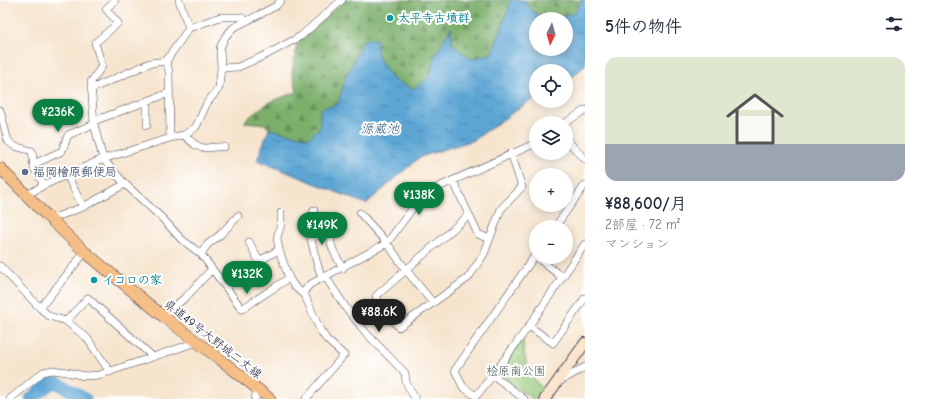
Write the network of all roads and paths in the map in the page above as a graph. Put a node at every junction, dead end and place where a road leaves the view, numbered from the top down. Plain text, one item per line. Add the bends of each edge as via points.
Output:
1 (115, 0) edge
2 (179, 0) edge
3 (281, 0) edge
4 (342, 0) edge
5 (247, 21) junction
6 (189, 28) junction
7 (166, 61) junction
8 (221, 68) junction
9 (91, 89) junction
10 (169, 93) junction
11 (147, 101) junction
12 (0, 110) edge
13 (585, 110) edge
14 (573, 118) edge
15 (94, 122) junction
16 (147, 125) dead end
17 (184, 135) junction
18 (170, 138) junction
19 (224, 146) dead end
20 (529, 146) edge
21 (573, 147) edge
22 (511, 153) junction
23 (103, 159) junction
24 (585, 159) edge
25 (34, 164) junction
26 (0, 168) edge
27 (67, 176) junction
28 (453, 180) junction
29 (125, 184) junction
30 (44, 185) junction
31 (585, 185) edge
32 (27, 195) junction
33 (83, 207) junction
34 (314, 210) dead end
35 (281, 212) dead end
36 (360, 213) dead end
37 (469, 215) junction
38 (238, 216) dead end
39 (51, 219) junction
40 (560, 220) edge
41 (335, 221) dead end
42 (489, 239) junction
43 (249, 242) dead end
44 (387, 243) junction
45 (585, 244) edge
46 (278, 250) junction
47 (85, 252) junction
48 (201, 254) junction
49 (529, 264) edge
50 (546, 264) edge
51 (0, 266) edge
52 (343, 268) junction
53 (212, 269) junction
54 (406, 270) junction
55 (324, 277) junction
56 (562, 277) junction
57 (289, 278) junction
58 (303, 293) junction
59 (585, 298) edge
60 (433, 303) junction
61 (40, 308) junction
62 (164, 317) junction
63 (66, 321) junction
64 (529, 326) junction
65 (197, 342) junction
66 (585, 343) edge
67 (153, 357) junction
68 (585, 367) edge
69 (110, 372) junction
70 (493, 375) junction
71 (556, 383) junction
72 (256, 394) edge
73 (10, 399) edge
74 (270, 399) edge
75 (306, 399) edge
76 (415, 399) edge
77 (524, 399) edge
78 (545, 399) edge

1 - 9 street via 106,9 118,23 95,43 102,66 91,82
2 - 6 street
3 - 5 street via 276,6
4 - 8 street via 301,36 238,67
5 - 6 street via 241,17 220,17
5 - 8 street via 233,28 225,37 220,48
6 - 7 street
7 - 9 street via 150,63
7 - 10 street via 169,71
8 - 17 street via 219,88 207,103 196,127
9 - 15 street
10 - 11 street
10 - 18 street
11 - 15 street
11 - 16 street
12 - 25 street via 8,141 14,146 32,151
13 - 14 street
15 - 23 street
15 - 25 street via 68,135 62,151
17 - 18 street
17 - 19 street via 197,146
18 - 23 street
20 - 22 street
21 - 24 street
22 - 28 street
22 - 42 street via 522,187 501,209
23 - 27 street
23 - 29 street
25 - 30 street
26 - 32 main road, 県道49号大野城二丈線
27 - 30 street
27 - 33 street
28 - 37 street
28 - 44 street via 423,194
29 - 33 street
29 - 48 street via 181,239
30 - 32 street
31 - 40 street
32 - 39 main road, 県道49号大野城二丈線
33 - 39 street
34 - 55 street via 309,231 316,260
35 - 46 street
36 - 44 street
37 - 42 street via 478,234
37 - 54 street
38 - 48 street
39 - 47 main road, 県道49号大野城二丈線
41 - 52 street via 330,236 331,247
42 - 60 street via 484,254 468,278
43 - 46 street via 259,261
44 - 52 street
44 - 54 street
45 - 56 street
46 - 57 street
47 - 61 street
47 - 62 main road, 県道49号大野城二丈線
48 - 53 street
49 - 70 street via 455,370 463,387 476,396
50 - 56 street
51 - 61 street
52 - 55 street
53 - 57 street via 242,309
53 - 62 street
54 - 60 street
54 - 60 street via 376,296 385,314 399,327
55 - 58 street via 309,285
55 - 76 street via 367,334 405,373 406,382
56 - 64 street
57 - 58 street
58 - 75 street via 320,330 344,355
59 - 64 street via 553,343
61 - 63 street via 49,316
62 - 65 main road, 県道49号大野城二丈線
63 - 67 street via 88,298
63 - 69 street via 87,338
64 - 70 street
65 - 67 street
65 - 72 main road, 県道49号大野城二丈線
66 - 71 street
67 - 69 street
68 - 71 street
69 - 73 street via 85,376 53,370 43,372
70 - 77 street
71 - 78 street
72 - 74 main road, 県道49号大野城二丈線

